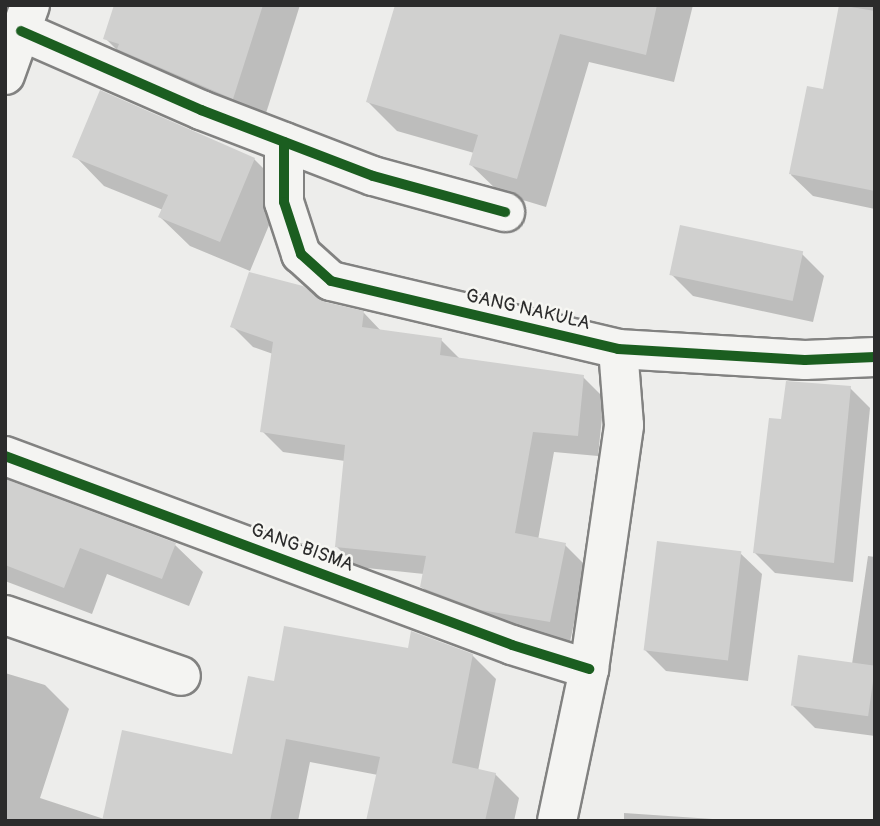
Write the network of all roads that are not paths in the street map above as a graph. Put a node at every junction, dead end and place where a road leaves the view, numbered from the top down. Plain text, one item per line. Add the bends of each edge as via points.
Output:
1 (25, 18) edge
2 (5, 75) edge
3 (284, 142) junction
4 (505, 212) dead end
5 (618, 349) junction
6 (875, 357) edge
7 (5, 456) edge
8 (5, 615) edge
9 (589, 669) junction
10 (181, 676) dead end
11 (557, 821) edge

1 - 2 street
1 - 3 street
3 - 4 street via 373,176
3 - 5 street, GANG NAKULA via 284,202 301,254 331,281
5 - 6 street, GANG NAKULA via 805,360
5 - 9 street via 624,425
7 - 9 street, GANG BISMA via 512,645
8 - 10 street
9 - 11 street

